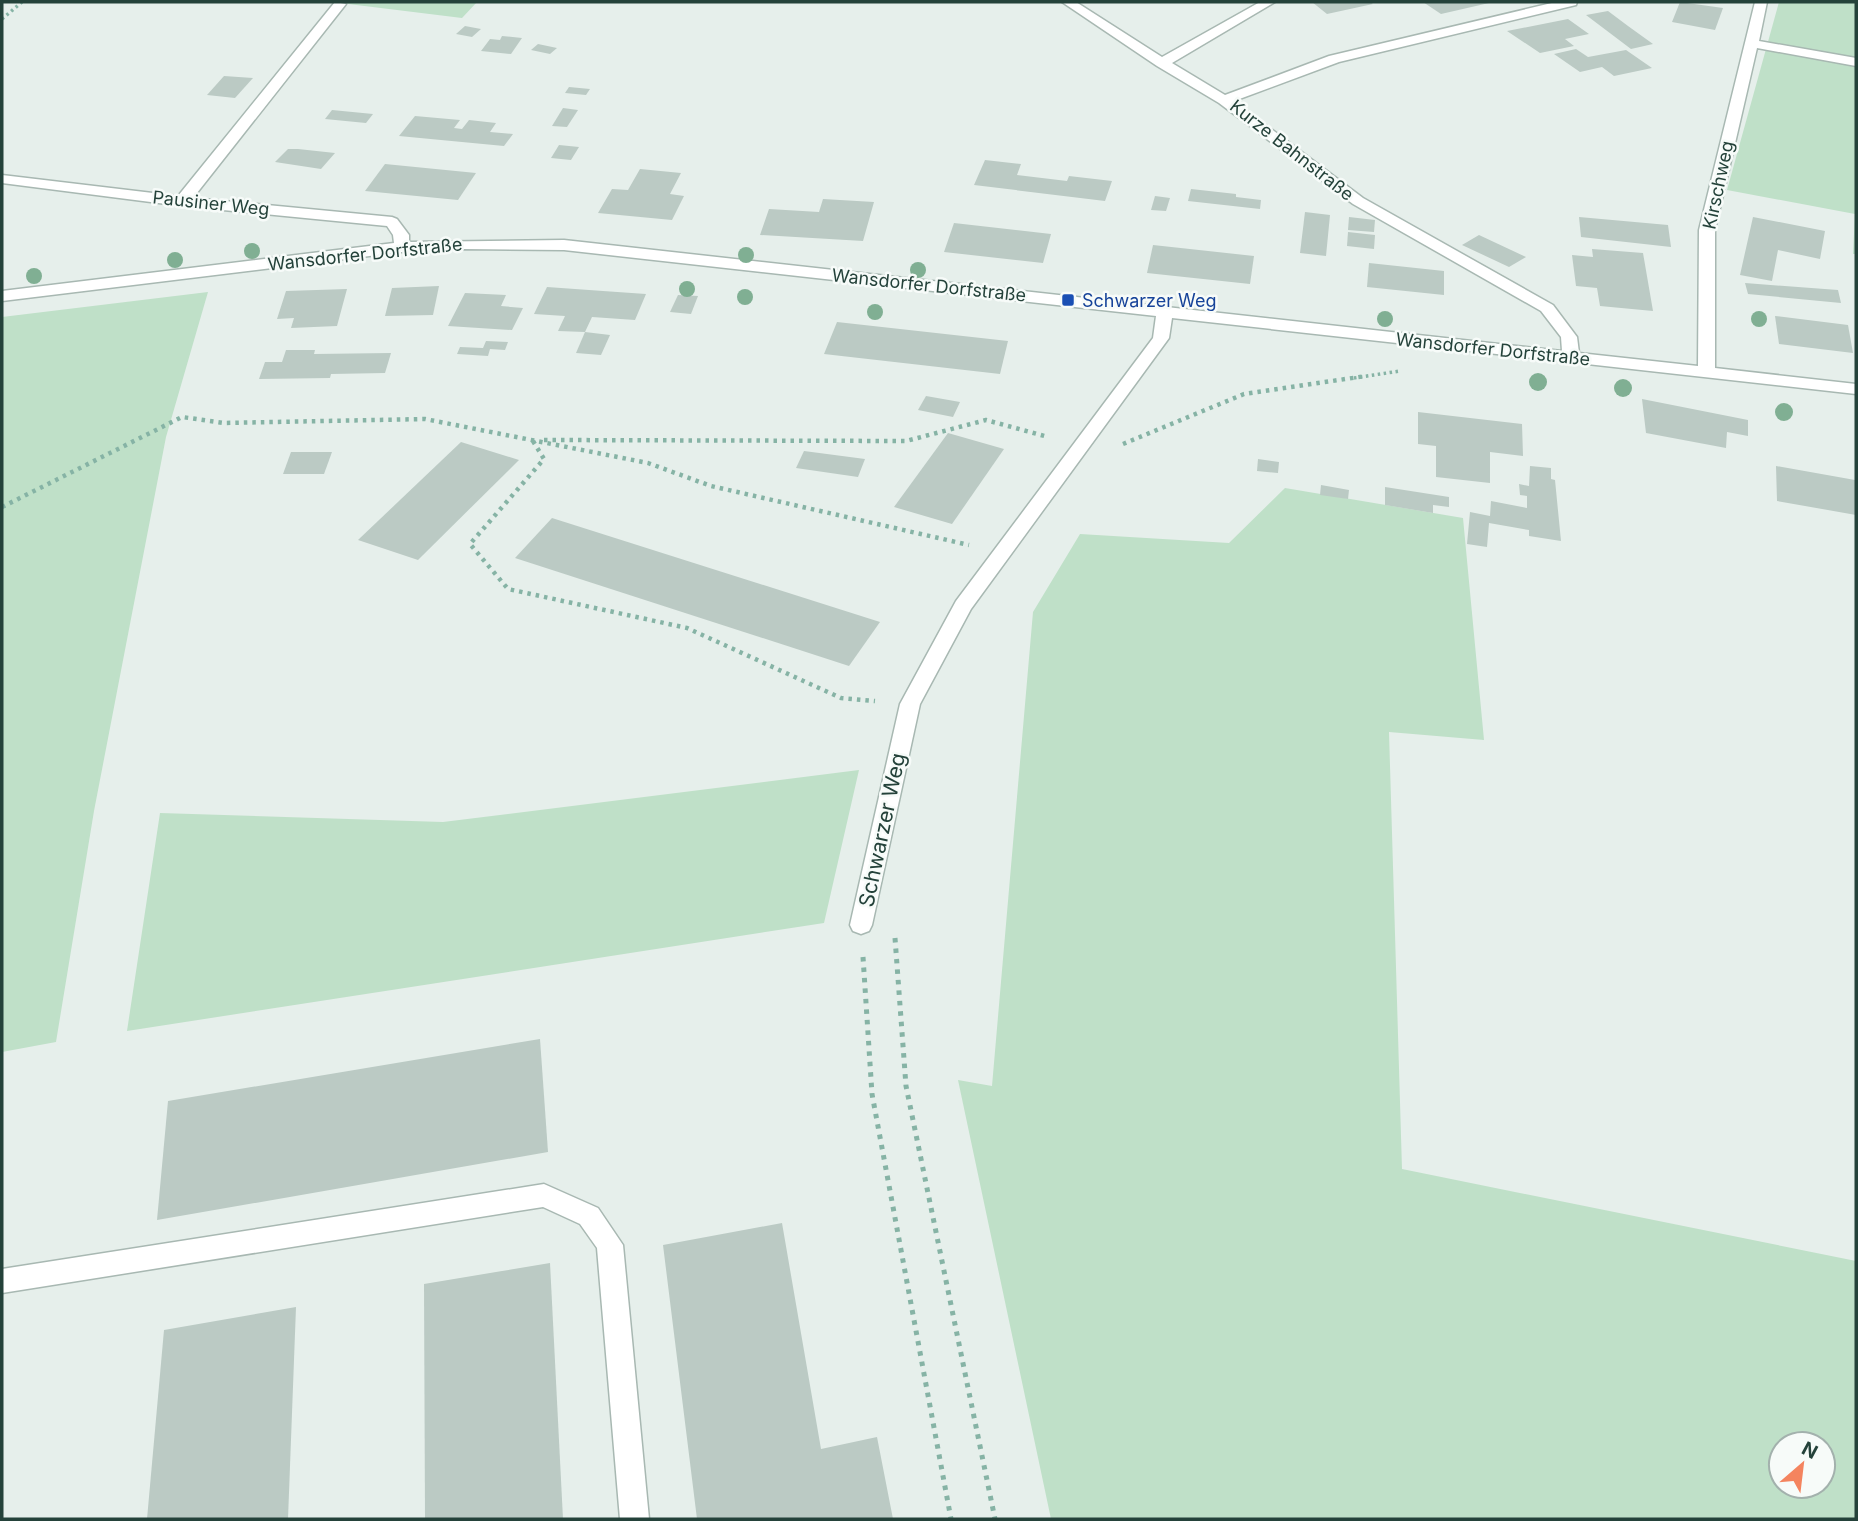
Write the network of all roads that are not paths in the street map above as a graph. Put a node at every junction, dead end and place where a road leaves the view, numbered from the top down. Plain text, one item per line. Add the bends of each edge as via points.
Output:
1 (1068, 2) edge
2 (1269, 2) edge
3 (1571, 2) edge
4 (1761, 2) edge
5 (340, 4) dead end
6 (1750, 43) junction
7 (1856, 62) edge
8 (1162, 63) junction
9 (1224, 100) junction
10 (2, 178) edge
11 (183, 201) junction
12 (402, 247) junction
13 (2, 296) edge
14 (1165, 312) junction
15 (1571, 357) junction
16 (1707, 373) junction
17 (1856, 390) edge
18 (861, 925) road end
19 (2, 1281) edge
20 (635, 1519) edge

1 - 8 street
2 - 8 street
3 - 9 street, Kurze Bahnstraße via 1334,59
4 - 6 street, Kirschweg
5 - 11 street
6 - 7 street
6 - 16 street, Kirschweg via 1707,230
8 - 9 street
9 - 15 street, Kurze Bahnstraße via 1358,201 1547,308 1569,337
10 - 11 street, Pausiner Weg
11 - 12 street, Pausiner Weg via 392,222 401,235
12 - 13 street, Wansdorfer Dorfstraße
12 - 14 street, Wansdorfer Dorfstraße via 564,245
14 - 15 street, Wansdorfer Dorfstraße
14 - 18 street, Schwarzer Weg via 1161,338 963,606 910,704
15 - 16 street, Wansdorfer Dorfstraße
16 - 17 street, Wansdorfer Dorfstraße
19 - 20 street via 544,1195 589,1216 610,1245

